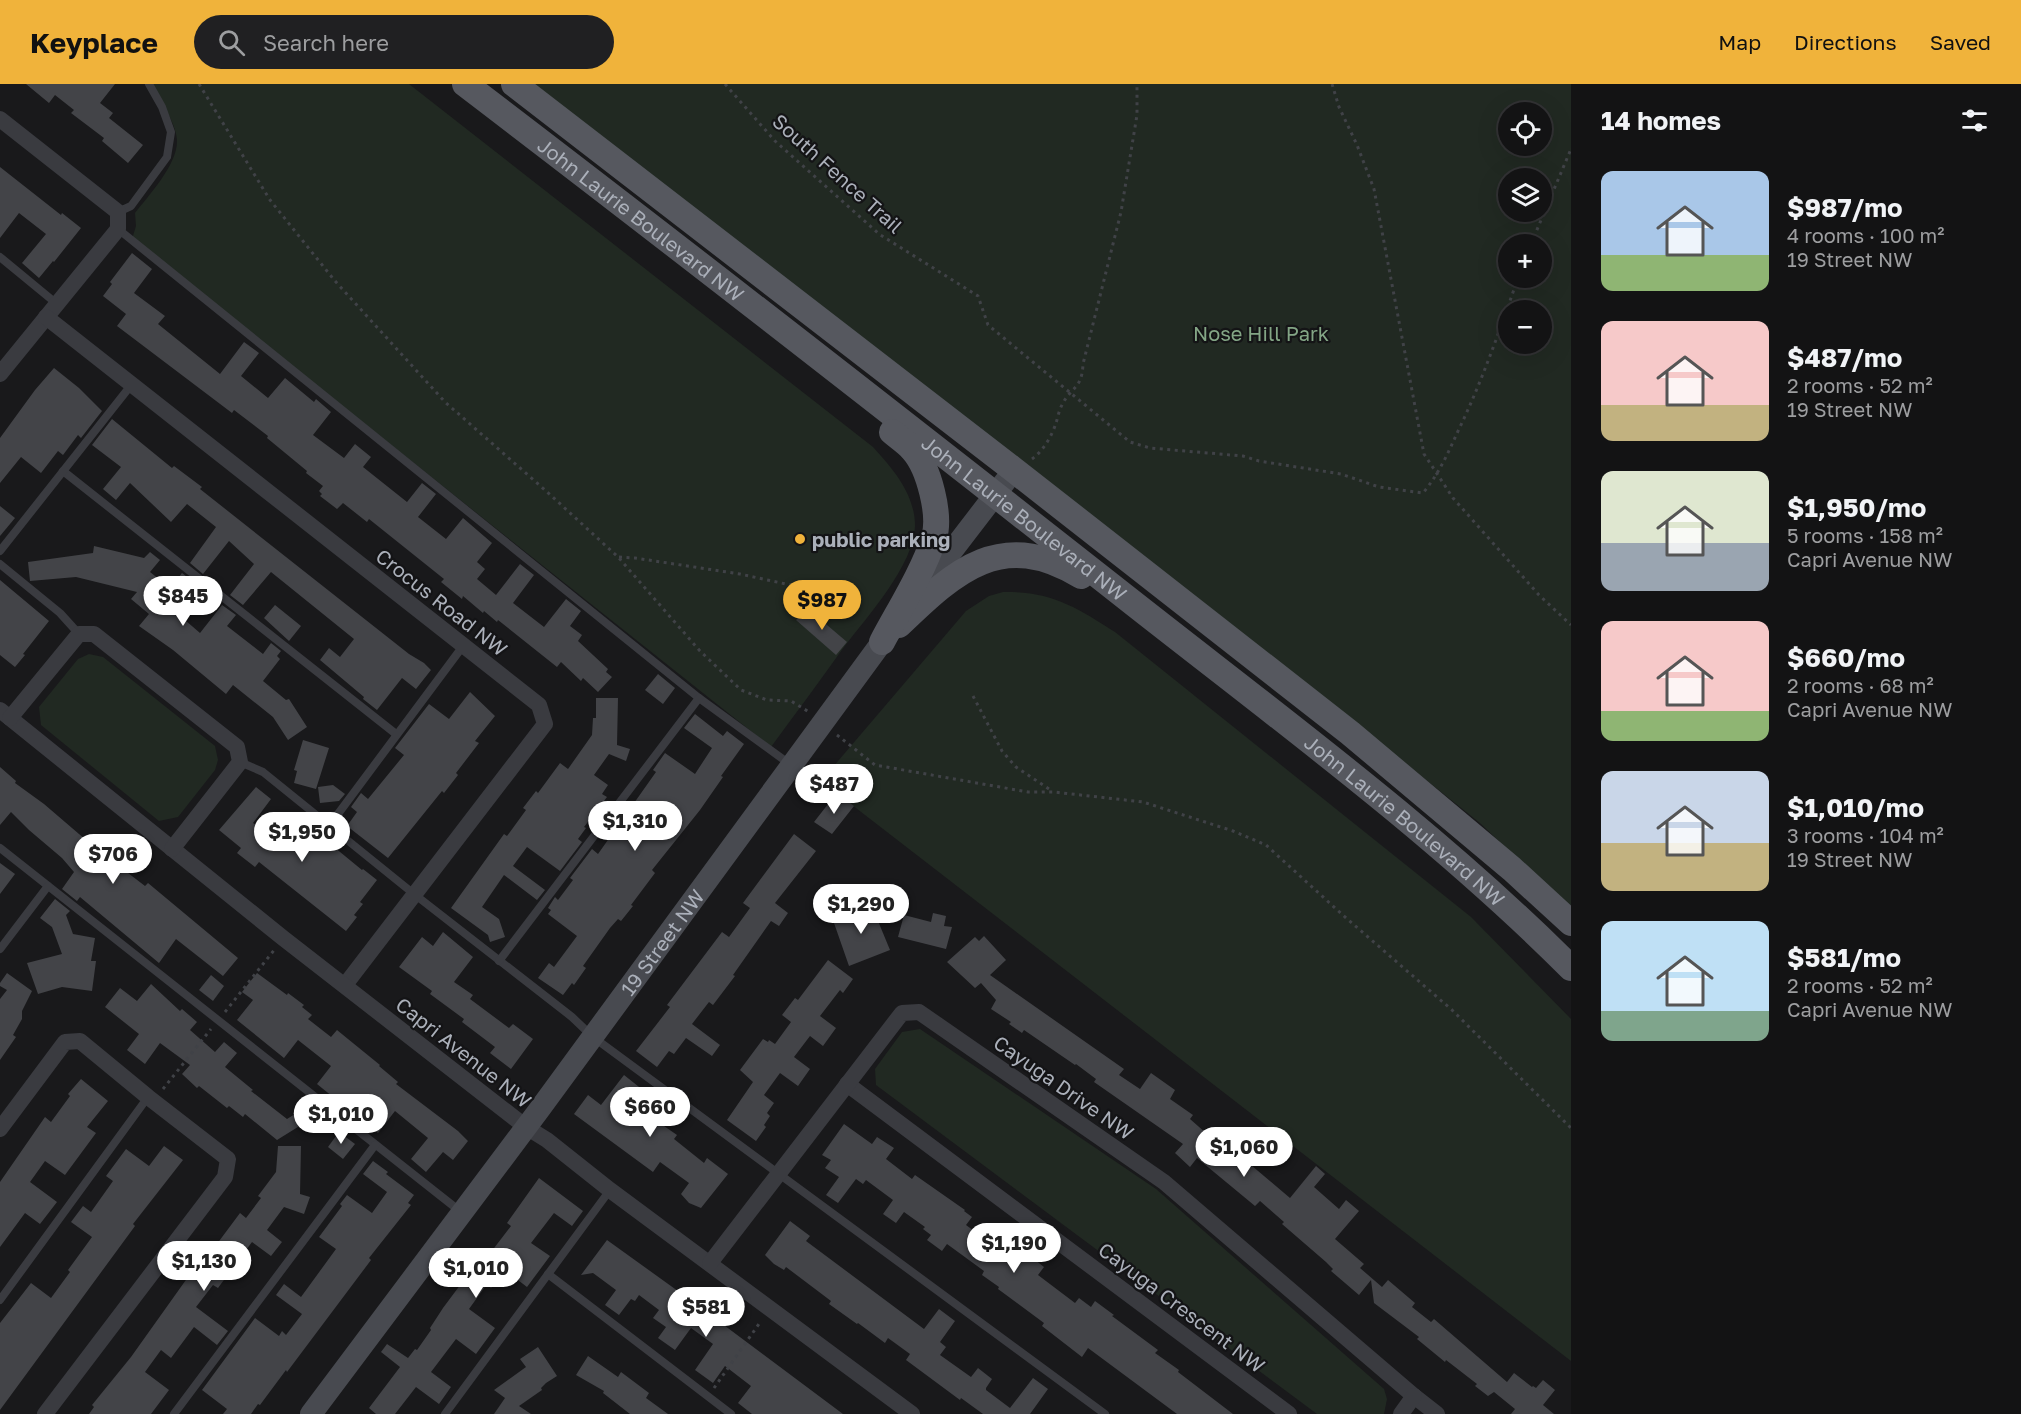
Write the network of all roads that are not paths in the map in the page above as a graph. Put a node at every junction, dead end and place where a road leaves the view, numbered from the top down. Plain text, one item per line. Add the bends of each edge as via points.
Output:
1 (149, 84) edge
2 (465, 84) edge
3 (514, 84) edge
4 (0, 119) edge
5 (118, 221) junction
6 (691, 256) junction
7 (0, 257) edge
8 (52, 310) junction
9 (0, 374) edge
10 (132, 384) junction
11 (1014, 470) junction
12 (63, 471) junction
13 (994, 494) junction
14 (0, 551) edge
15 (0, 564) edge
16 (1163, 627) junction
17 (79, 634) junction
18 (882, 642) junction
19 (463, 646) junction
20 (699, 698) junction
21 (5, 714) edge
22 (396, 734) junction
23 (240, 762) junction
24 (791, 765) junction
25 (329, 826) junction
26 (0, 848) edge
27 (172, 849) junction
28 (48, 886) junction
29 (414, 894) junction
30 (1571, 923) edge
31 (0, 949) edge
32 (500, 961) junction
33 (1571, 968) edge
34 (345, 985) junction
35 (593, 1037) junction
36 (847, 1084) junction
37 (148, 1097) junction
38 (526, 1127) junction
39 (0, 1129) edge
40 (375, 1145) junction
41 (779, 1173) junction
42 (610, 1190) junction
43 (462, 1213) junction
44 (710, 1263) junction
45 (548, 1274) junction
46 (0, 1300) edge
47 (1414, 1396) junction
48 (45, 1414) edge
49 (174, 1414) edge
50 (310, 1414) edge
51 (445, 1414) edge
52 (730, 1414) edge
53 (912, 1414) edge
54 (1106, 1414) edge
55 (1289, 1414) edge
56 (1401, 1414) edge
57 (1437, 1414) edge

1 - 5 lane via 171,132 166,157
2 - 6 main road, John Laurie Boulevard NW
3 - 11 main road, John Laurie Boulevard NW
4 - 5 street
5 - 8 street
5 - 20 lane
6 - 13 main road, John Laurie Boulevard NW
6 - 18 main road via 744,308 914,450 926,472 935,512 935,536
7 - 8 lane
8 - 9 street
8 - 10 street, Crocus Road NW
10 - 12 lane
10 - 19 street, Crocus Road NW
11 - 13 street, 19 Street NW
11 - 30 main road, John Laurie Boulevard NW via 1350,733
12 - 14 lane
12 - 22 lane
13 - 16 main road, John Laurie Boulevard NW
13 - 18 street, 19 Street NW
15 - 17 lane
16 - 18 main road via 1064,566 1019,555 971,565 935,590
16 - 33 main road, John Laurie Boulevard NW via 1416,827
17 - 21 street
17 - 23 street via 94,634 237,747
18 - 24 street, 19 Street NW
19 - 22 lane
19 - 29 street, Crocus Road NW via 539,705 544,724
20 - 24 lane
20 - 32 lane
21 - 27 street, Capri Avenue NW
22 - 25 lane
23 - 25 lane via 263,772
23 - 27 street
24 - 35 street, 19 Street NW
25 - 29 lane
26 - 28 lane
27 - 34 street, Capri Avenue NW
28 - 31 lane
28 - 40 lane
29 - 32 lane
29 - 34 street, Crocus Road NW
32 - 35 lane
34 - 38 street, Capri Avenue NW
35 - 38 street, 19 Street NW
35 - 41 lane
36 - 41 street, Cayuga Drive NW
36 - 47 street, Cayuga Drive NW via 902,1013 919,1012 1164,1182
36 - 55 street, Cayuga Crescent NW
37 - 39 street via 80,1041 65,1042
37 - 46 lane
37 - 48 street via 228,1159 225,1177
38 - 42 street, Capri Avenue NW
38 - 43 street, 19 Street NW
40 - 43 lane
40 - 49 lane
41 - 44 street, Cayuga Drive NW
41 - 54 lane
42 - 44 street, Capri Avenue NW
42 - 45 lane
43 - 50 street, 19 Street NW
44 - 53 street, Capri Avenue NW
45 - 51 lane
45 - 52 lane
47 - 56 street
47 - 57 street, Cayuga Drive NW

